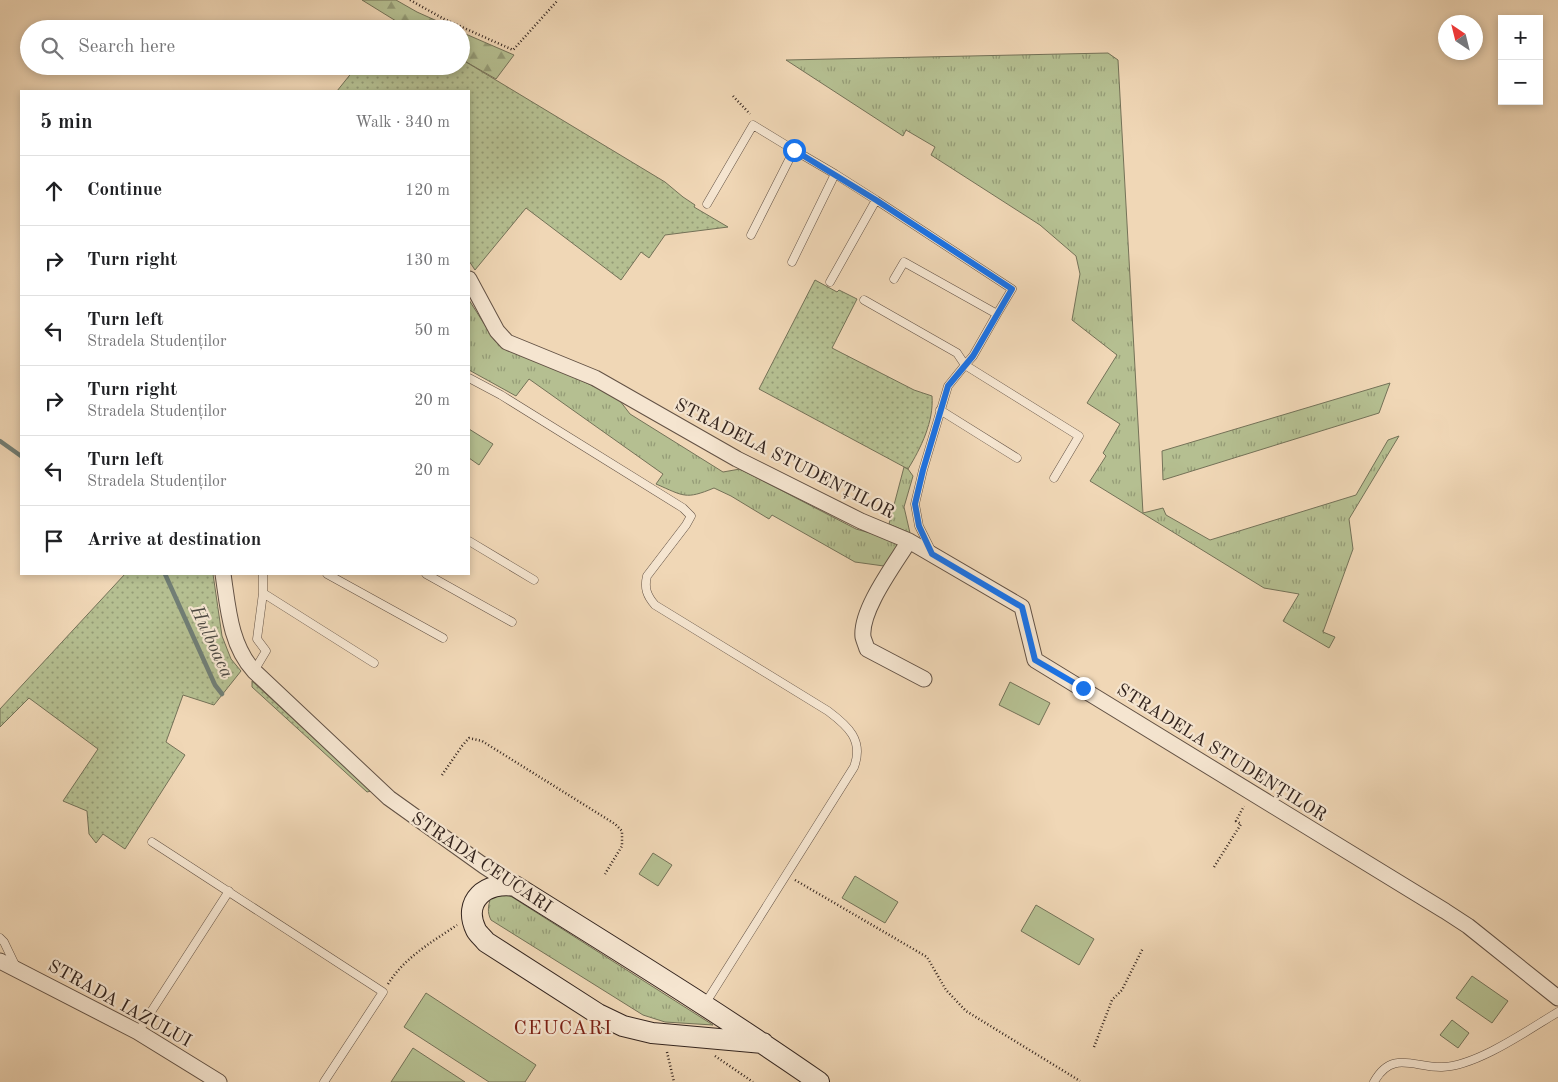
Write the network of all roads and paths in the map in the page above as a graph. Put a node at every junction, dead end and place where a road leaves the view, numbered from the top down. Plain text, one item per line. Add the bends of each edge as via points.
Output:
1 (410, 0) edge
2 (558, 0) edge
3 (446, 20) edge
4 (470, 31) edge
5 (733, 96) dead end
6 (753, 125) junction
7 (794, 150) junction
8 (835, 174) junction
9 (876, 200) junction
10 (707, 204) dead end
11 (751, 235) dead end
12 (792, 262) dead end
13 (894, 279) dead end
14 (470, 281) edge
15 (830, 282) dead end
16 (864, 300) dead end
17 (997, 314) junction
18 (965, 365) junction
19 (470, 379) edge
20 (940, 410) junction
21 (1017, 458) dead end
22 (1054, 478) dead end
23 (909, 541) junction
24 (470, 542) edge
25 (932, 554) junction
26 (224, 575) edge
27 (264, 575) edge
28 (329, 575) edge
29 (428, 575) edge
30 (534, 580) dead end
31 (263, 593) junction
32 (512, 622) dead end
33 (443, 638) dead end
34 (374, 663) dead end
35 (254, 671) junction
36 (924, 679) dead end
37 (442, 775) dead end
38 (1251, 793) junction
39 (152, 842) dead end
40 (1214, 867) dead end
41 (605, 874) dead end
42 (786, 875) junction
43 (514, 886) junction
44 (229, 891) junction
45 (460, 922) dead end
46 (0, 938) edge
47 (1143, 948) dead end
48 (0, 961) edge
49 (16, 968) junction
50 (383, 992) junction
51 (1558, 998) edge
52 (705, 1004) junction
53 (1558, 1012) edge
54 (138, 1032) junction
55 (763, 1043) junction
56 (665, 1045) dead end
57 (1094, 1046) dead end
58 (1080, 1081) dead end
59 (219, 1082) edge
60 (324, 1082) edge
61 (674, 1082) edge
62 (819, 1082) edge
63 (1374, 1082) edge

1 - 3 path
2 - 4 path via 513,50
5 - 6 path via 749,112
6 - 7 lane
6 - 10 lane
7 - 8 lane
7 - 11 lane
8 - 9 lane
8 - 12 lane
9 - 15 lane
9 - 17 lane via 1012,289
13 - 17 lane via 904,262
14 - 23 street, STRADELA STUDENȚILOR via 497,331 508,342 595,378 737,459 861,521
16 - 18 lane via 957,353
17 - 18 lane
18 - 20 lane via 948,386
18 - 22 lane via 1079,436
19 - 42 lane via 683,508 691,516 647,576 648,596 655,605 828,711 852,733 858,750 854,767
20 - 21 lane
20 - 25 lane via 915,504 919,526
23 - 25 street, STRADELA STUDENȚILOR
23 - 36 street via 870,607 863,637 867,649
24 - 30 lane
25 - 38 street, STRADELA STUDENȚILOR via 1022,607 1035,660
26 - 35 street, STRADA CEUCARI via 237,646 244,661
27 - 31 lane
28 - 33 lane
29 - 32 lane
31 - 34 lane
31 - 35 lane via 257,639 266,651
35 - 43 street, STRADA CEUCARI via 389,798
37 - 41 path via 469,738 482,741 622,831 622,846
38 - 40 path via 1236,822 1240,824
38 - 51 street, STRADELA STUDENȚILOR via 1451,914
39 - 44 lane
42 - 52 lane
42 - 58 path via 927,957 946,990 966,1012
43 - 52 street, STRADA CEUCARI
43 - 55 street via 498,885 483,891 476,899 472,909 477,931 486,942 598,1014 623,1026 652,1033
44 - 50 lane
44 - 54 lane
45 - 50 path via 410,958 394,974
46 - 49 lane
47 - 57 path via 1122,990 1112,1000
48 - 49 street, STRADA IAZULUI
49 - 54 street, STRADA IAZULUI
50 - 60 lane
52 - 55 street, STRADA CEUCARI
53 - 63 lane via 1492,1051 1466,1062 1441,1067 1406,1062 1388,1066
54 - 59 street, STRADA IAZULUI
55 - 62 street, STRADA CEUCARI
56 - 61 path

